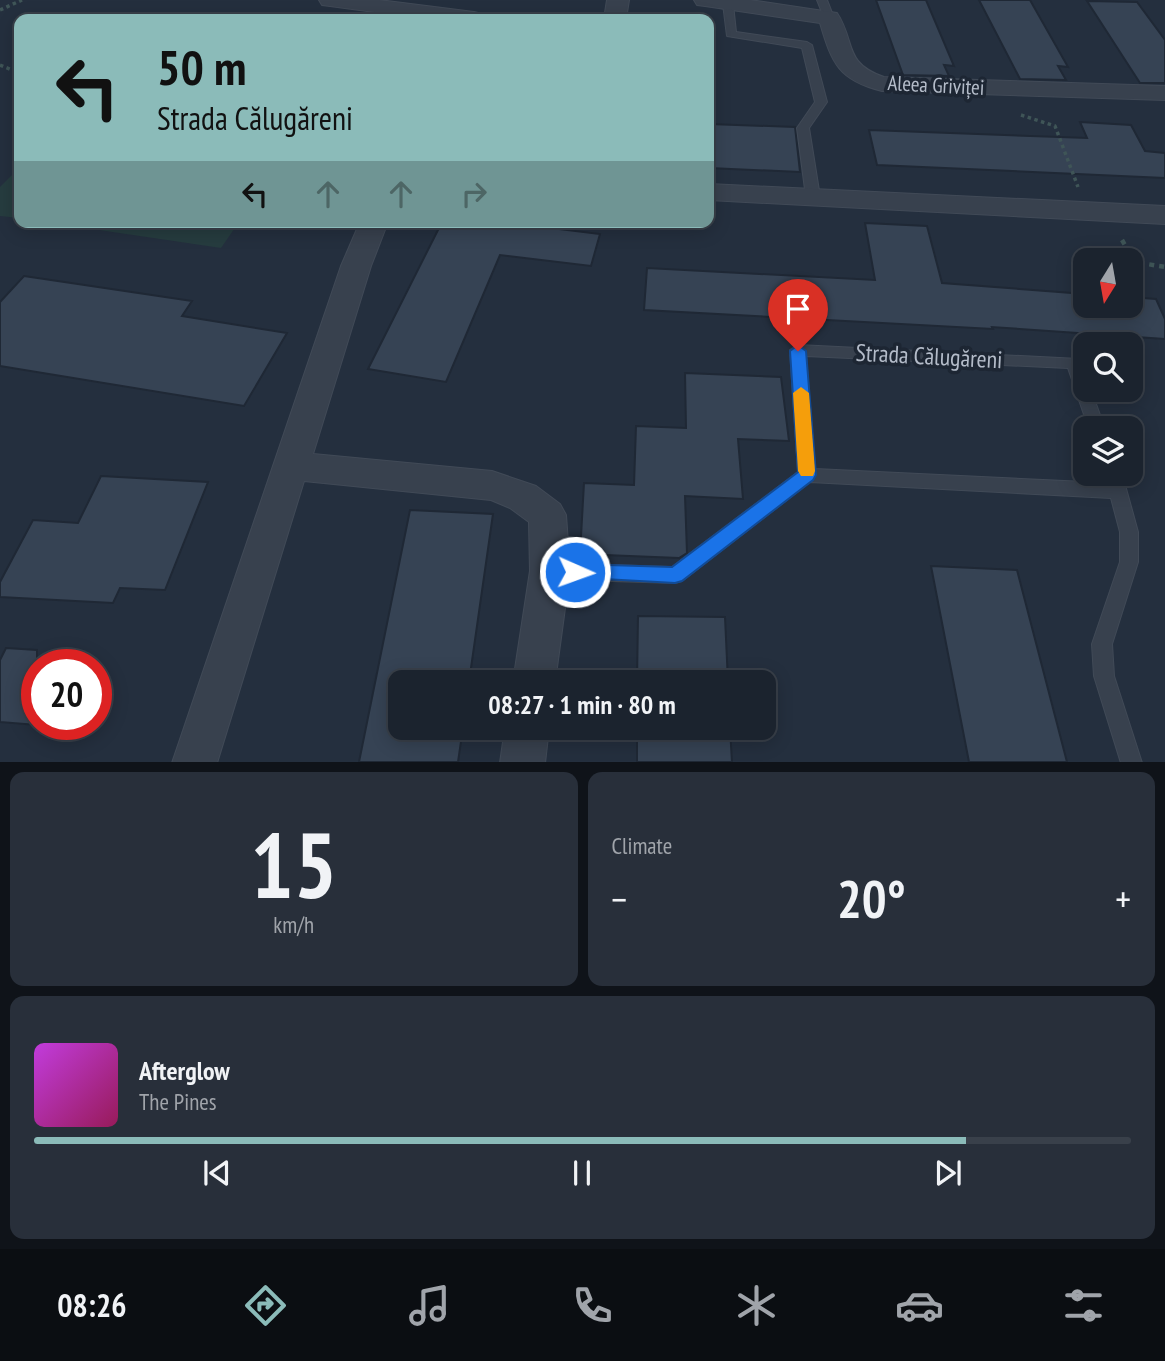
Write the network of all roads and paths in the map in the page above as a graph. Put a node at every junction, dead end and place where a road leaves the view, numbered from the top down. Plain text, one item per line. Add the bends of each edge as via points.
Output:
1 (22, 0) edge
2 (330, 0) edge
3 (705, 0) edge
4 (728, 4) junction
5 (826, 9) edge
6 (0, 10) edge
7 (436, 14) edge
8 (1165, 93) edge
9 (1021, 115) dead end
10 (714, 192) edge
11 (813, 197) junction
12 (1086, 209) junction
13 (1165, 215) edge
14 (372, 228) edge
15 (1125, 243) dead end
16 (1165, 267) edge
17 (1092, 416) edge
18 (292, 466) junction
19 (807, 475) junction
20 (1073, 482) edge
21 (1117, 486) edge
22 (550, 571) junction
23 (536, 670) edge
24 (525, 740) edge
25 (194, 762) edge
26 (522, 762) edge
27 (1132, 762) edge

1 - 6 path
2 - 7 street
3 - 4 street, Aleea Griviței
4 - 5 street, Aleea Griviței
4 - 11 lane via 731,34 807,45 821,102 803,128
5 - 8 street, Aleea Griviței via 845,65 864,79
9 - 12 path via 1055,126
10 - 11 street
11 - 12 street
12 - 13 street
14 - 18 street
15 - 16 path via 1135,262
17 - 19 lane, Strada Călugăreni via 1074,363 798,351
18 - 22 street via 492,485 523,497 547,515
18 - 25 street
19 - 20 lane
19 - 22 lane via 675,575
21 - 27 lane via 1129,532 1129,562 1102,644 1104,676
22 - 23 street
24 - 26 street

